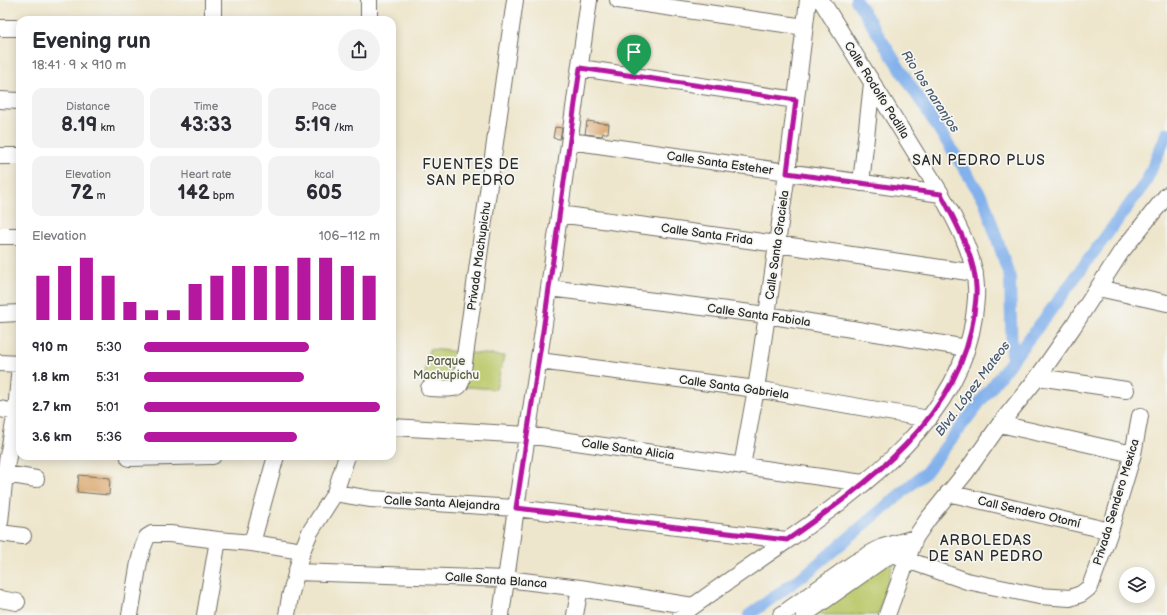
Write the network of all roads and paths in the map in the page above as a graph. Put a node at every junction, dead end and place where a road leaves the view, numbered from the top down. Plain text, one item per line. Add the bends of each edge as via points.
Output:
1 (213, 0) edge
2 (368, 0) edge
3 (515, 0) edge
4 (589, 0) edge
5 (618, 0) edge
6 (808, 0) edge
7 (821, 0) edge
8 (213, 16) edge
9 (369, 16) edge
10 (805, 27) junction
11 (0, 28) edge
12 (16, 28) edge
13 (580, 68) junction
14 (872, 83) junction
15 (0, 100) edge
16 (16, 100) edge
17 (796, 100) junction
18 (570, 141) junction
19 (0, 156) edge
20 (16, 156) edge
21 (787, 173) junction
22 (861, 183) junction
23 (941, 194) junction
24 (1167, 195) edge
25 (559, 214) junction
26 (0, 236) edge
27 (16, 236) edge
28 (777, 244) junction
29 (975, 273) junction
30 (549, 288) junction
31 (1098, 288) junction
32 (1167, 303) edge
33 (16, 313) edge
34 (0, 314) edge
35 (768, 315) junction
36 (967, 348) junction
37 (539, 361) junction
38 (0, 363) edge
39 (16, 364) edge
40 (1038, 377) junction
41 (429, 388) dead end
42 (756, 389) junction
43 (1126, 390) dead end
44 (0, 409) edge
45 (16, 413) edge
46 (1140, 416) dead end
47 (928, 419) junction
48 (16, 420) edge
49 (1000, 424) junction
50 (396, 427) edge
51 (527, 435) junction
52 (1133, 454) junction
53 (275, 460) edge
54 (346, 460) edge
55 (742, 466) junction
56 (2, 473) edge
57 (36, 479) dead end
58 (863, 483) junction
59 (335, 493) junction
60 (948, 494) junction
61 (516, 508) junction
62 (0, 522) edge
63 (1110, 531) junction
64 (0, 533) edge
65 (23, 536) dead end
66 (916, 538) junction
67 (218, 540) junction
68 (787, 540) junction
69 (252, 543) junction
70 (302, 551) junction
71 (907, 560) junction
72 (296, 572) junction
73 (507, 578) junction
74 (580, 588) junction
75 (0, 599) edge
76 (18, 602) dead end
77 (687, 611) edge
78 (130, 615) edge
79 (205, 615) edge
80 (287, 615) edge
81 (501, 615) edge
82 (575, 615) edge
83 (781, 615) edge
84 (804, 615) edge
85 (887, 615) edge

1 - 8 street
2 - 9 street
3 - 41 street, Privada Machupichu via 462,377 457,387
4 - 13 street
5 - 10 street
6 - 10 street, Calle Santa Graciela
7 - 14 street, Calle Rodolfo Padilla
10 - 17 street, Calle Santa Graciela
11 - 12 street
13 - 17 street
13 - 18 street
14 - 22 street
14 - 23 street, Calle Rodolfo Padilla
15 - 16 street
17 - 21 street, Calle Santa Graciela
18 - 21 street, Calle Santa Esteher
18 - 25 street
19 - 20 street
21 - 22 street, Calle Santa Esteher
21 - 28 street, Calle Santa Graciela
22 - 23 street, Calle Santa Esteher
23 - 29 street, Calle Rodolfo Padilla via 959,227
24 - 31 street via 1121,252
25 - 28 street, Calle Santa Frida
25 - 30 street
26 - 27 street
28 - 29 street, Calle Santa Frida
28 - 35 street, Calle Santa Graciela
29 - 36 street, Calle Rodolfo Padilla via 976,302
30 - 35 street, Calle Santa Fabiola
30 - 37 street
31 - 32 street
31 - 40 street
33 - 34 street
35 - 36 street, Calle Santa Fabiola
35 - 42 street, Calle Santa Graciela
36 - 47 street, Calle Rodolfo Padilla via 953,381
37 - 42 street, Calle Santa Gabriela
37 - 51 street
38 - 39 street
40 - 43 street
40 - 49 street
42 - 47 street, Calle Santa Gabriela
42 - 55 street, Calle Santa Graciela
44 - 45 street
46 - 52 street, Privada Sendero Mexica
47 - 58 street, Calle Rodolfo Padilla via 902,449
48 - 56 street
49 - 52 street
49 - 60 street
50 - 51 street, Calle Santa Alicia
51 - 55 street, Calle Santa Alicia
51 - 61 street
52 - 63 street, Privada Sendero Mexica
53 - 69 street
54 - 59 street
55 - 58 street, Calle Santa Alicia
56 - 57 street
56 - 62 street
58 - 68 street, Calle Rodolfo Padilla
59 - 61 street, Calle Santa Alejandra via 371,499
59 - 70 street via 310,532
60 - 63 street, Call Sendero Otomí
60 - 66 street
61 - 68 street, Calle Santa Alejandra
61 - 73 street
63 - 71 street, Privada Sendero Mexica via 1090,587 1070,598 1039,596 967,581
64 - 65 street
66 - 71 street
66 - 83 street via 875,551
67 - 69 street
67 - 78 street via 170,534 152,534 147,537 139,562
67 - 79 street
68 - 77 street, Calle Rodolfo Padilla
69 - 70 street
70 - 72 street
71 - 84 street via 891,555 885,558
71 - 85 street
72 - 73 street, Calle Santa Blanca
72 - 80 street
73 - 74 street, Calle Santa Blanca
73 - 81 street
74 - 77 street, Calle Santa Blanca
74 - 82 street
75 - 76 street

